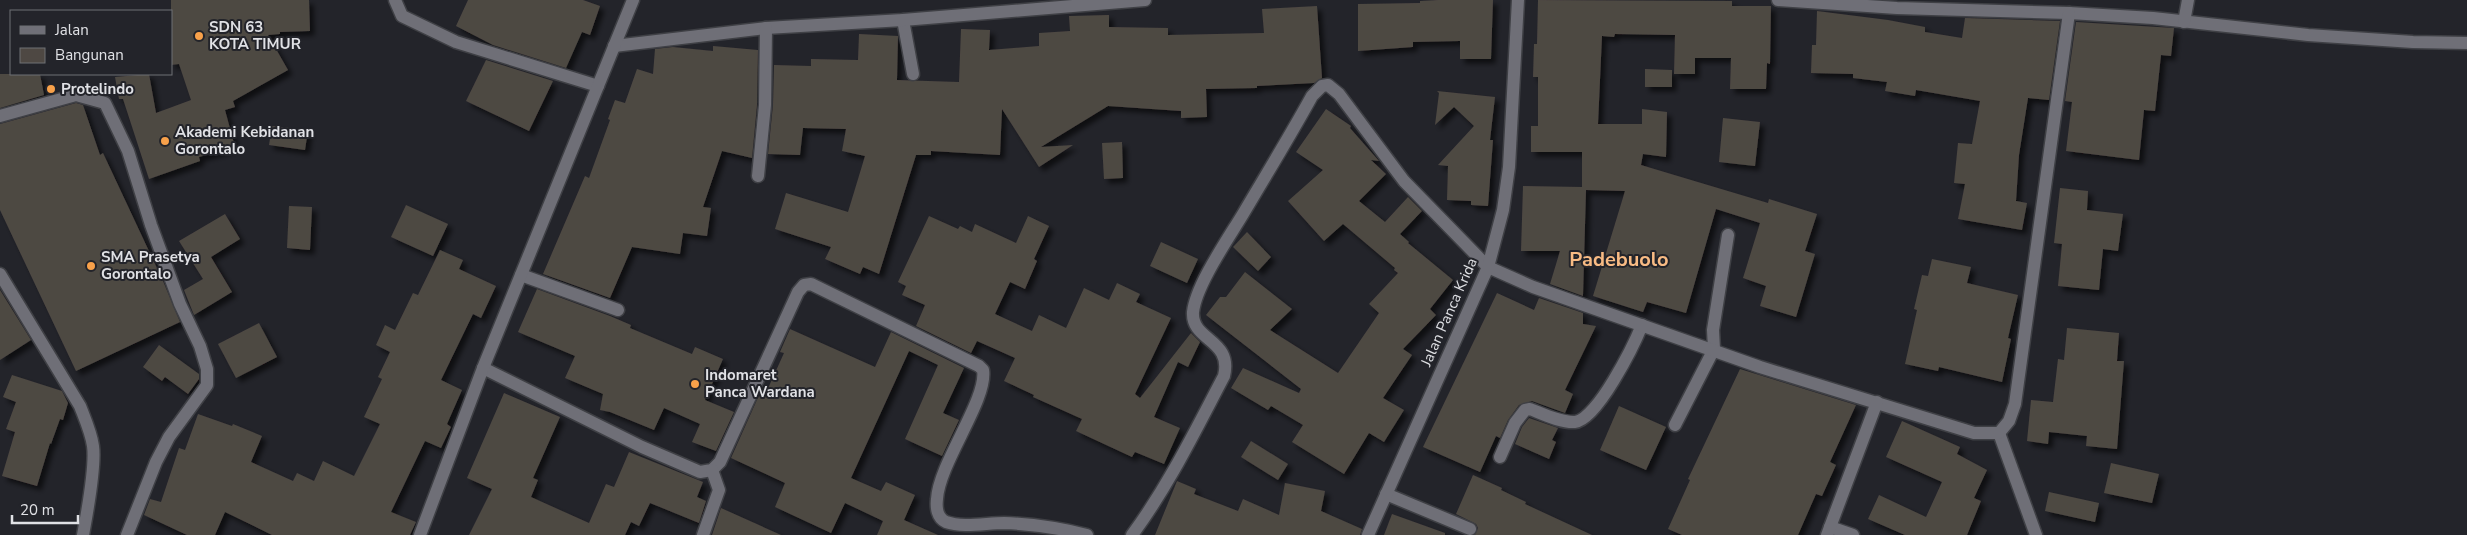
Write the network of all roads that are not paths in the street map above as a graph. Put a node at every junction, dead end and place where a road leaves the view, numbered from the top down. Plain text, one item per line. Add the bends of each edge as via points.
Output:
1 (395, 0) edge
2 (634, 0) edge
3 (1145, 0) edge
4 (1518, 0) edge
5 (1778, 0) edge
6 (2188, 0) edge
7 (2070, 13) junction
8 (903, 20) junction
9 (2184, 22) junction
10 (766, 28) junction
11 (2467, 44) edge
12 (614, 46) junction
13 (913, 74) dead end
14 (598, 86) junction
15 (0, 116) edge
16 (758, 176) dead end
17 (1728, 235) dead end
18 (1488, 267) junction
19 (0, 274) edge
20 (521, 275) junction
21 (618, 310) dead end
22 (1642, 325) junction
23 (1714, 350) junction
24 (482, 368) junction
25 (1877, 402) junction
26 (1675, 425) dead end
27 (1999, 433) junction
28 (1500, 457) dead end
29 (712, 470) junction
30 (1386, 494) junction
31 (1470, 529) dead end
32 (1828, 531) edge
33 (82, 535) edge
34 (126, 535) edge
35 (420, 535) edge
36 (703, 535) edge
37 (1087, 535) edge
38 (1132, 535) edge
39 (1368, 535) edge
40 (1853, 535) edge
41 (2036, 535) edge

1 - 14 street via 402,16 456,42
2 - 12 street
3 - 8 street
4 - 18 street, Jalan Panca Krida via 1509,167 1503,210
5 - 7 street via 1897,8
6 - 9 street
7 - 9 street
7 - 27 street via 2015,404 2009,421
8 - 10 street
8 - 13 street
9 - 11 street via 2308,35
10 - 12 street
10 - 16 street via 765,105
12 - 14 street
14 - 20 street
15 - 34 street via 76,95 105,103 128,151 170,276 207,369 207,385 169,437
17 - 23 street via 1712,330
18 - 22 street via 1533,287
18 - 30 street, Jalan Panca Krida
18 - 38 street via 1404,181 1339,94 1328,85 1318,89 1215,260 1199,294 1193,313 1195,324 1225,356 1224,376 1177,466
19 - 33 street via 80,406 89,428 93,448
20 - 21 street
20 - 24 street
22 - 23 street
22 - 28 street via 1618,373 1584,419 1564,421 1525,410 1515,423
23 - 25 street
23 - 26 street
24 - 29 street via 642,447 700,472
24 - 35 street
25 - 27 street via 1974,433
25 - 32 street
27 - 41 street
29 - 36 street via 719,490
29 - 37 street via 720,462 798,292 804,285 811,284 982,370 981,389 938,492 941,518 947,522 969,524 1037,525
30 - 31 street
30 - 39 street, Jalan Panca Krida
32 - 40 street

